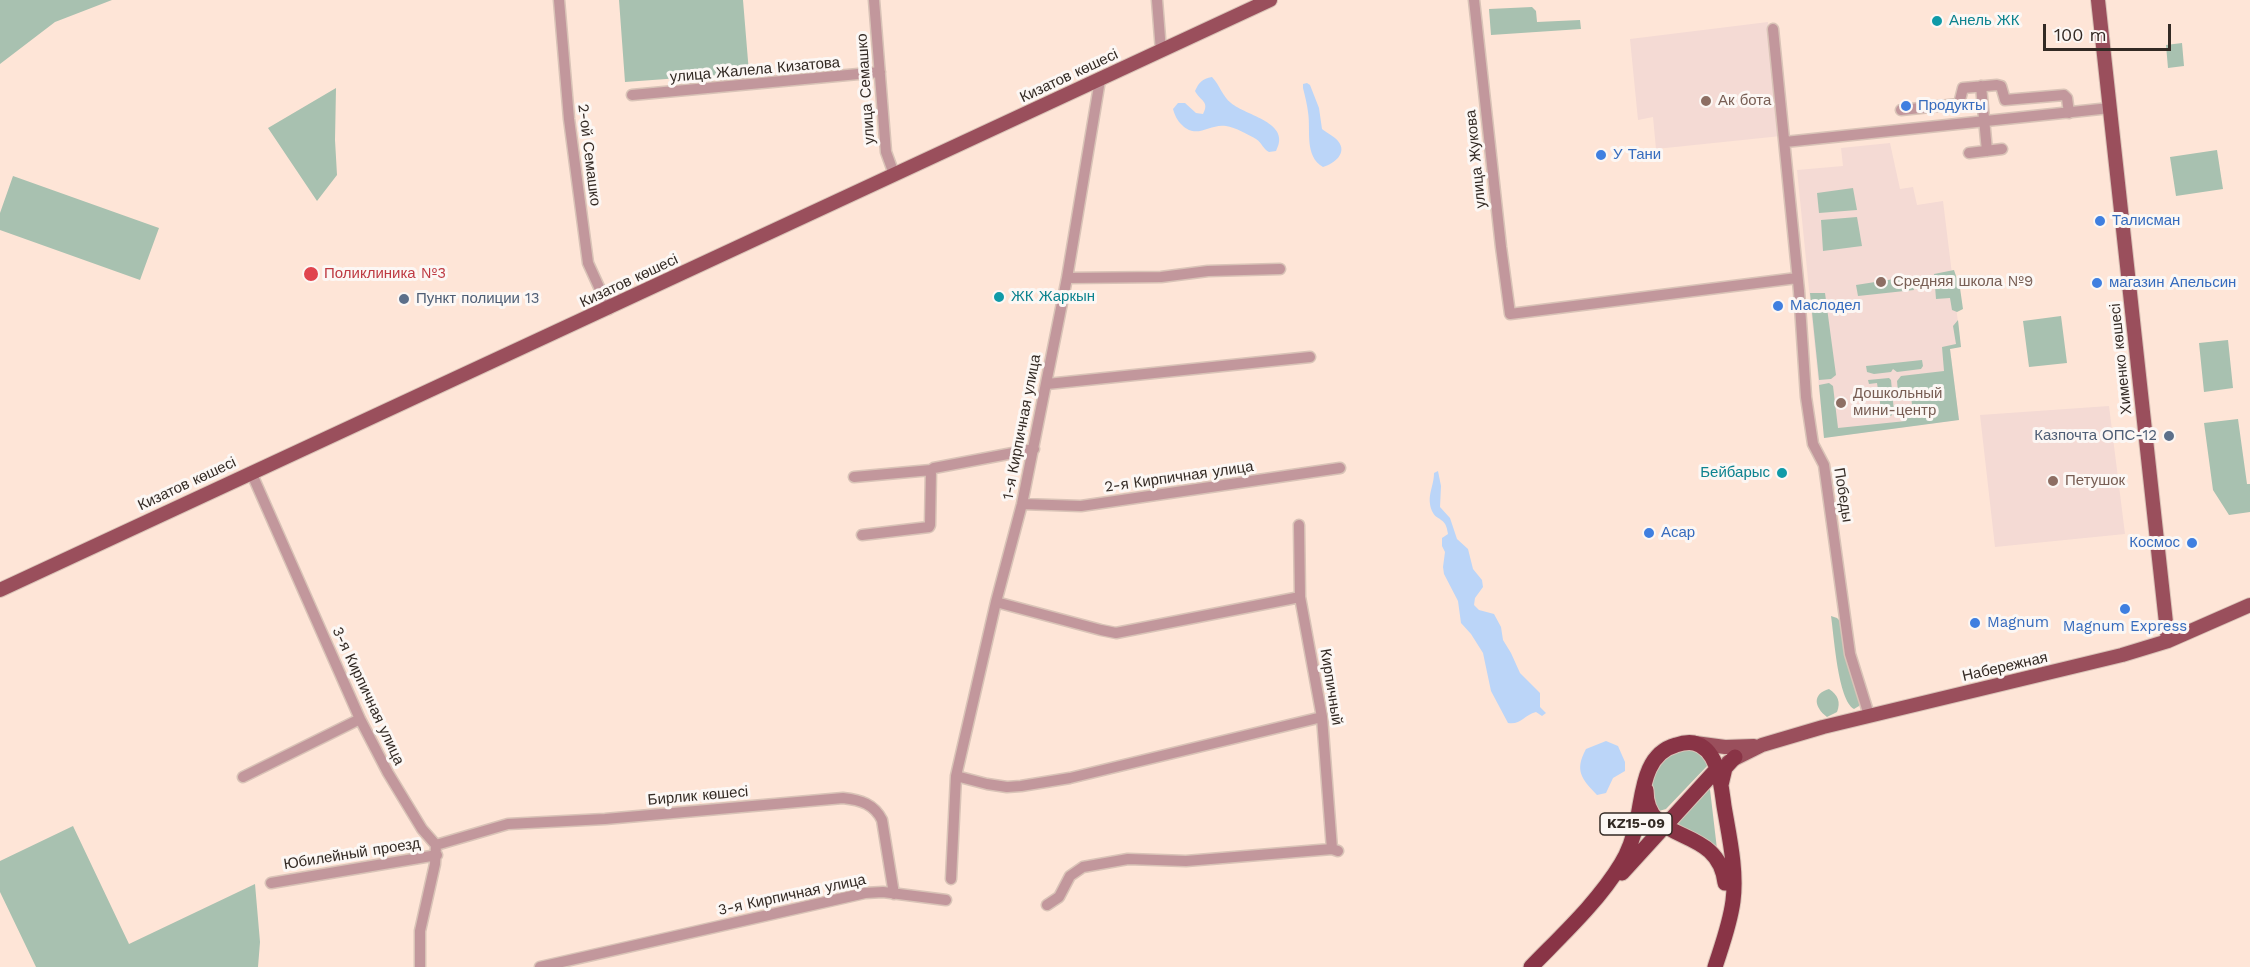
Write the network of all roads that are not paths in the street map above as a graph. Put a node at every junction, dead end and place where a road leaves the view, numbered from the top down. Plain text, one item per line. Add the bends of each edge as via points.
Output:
1 (558, 0) edge
2 (874, 0) edge
3 (1157, 0) edge
4 (1270, 0) edge
5 (1474, 0) edge
6 (2098, 0) edge
7 (1773, 29) dead end
8 (1161, 51) junction
9 (880, 72) junction
10 (1100, 80) junction
11 (1980, 86) junction
12 (632, 95) dead end
13 (2110, 108) junction
14 (1901, 110) dead end
15 (2069, 113) junction
16 (1984, 121) junction
17 (1785, 142) junction
18 (2002, 149) dead end
19 (1987, 151) junction
20 (1969, 153) dead end
21 (894, 174) junction
22 (1280, 269) dead end
23 (1067, 278) junction
24 (1797, 278) junction
25 (609, 309) junction
26 (1310, 357) dead end
27 (1047, 384) junction
28 (1034, 449) junction
29 (1340, 468) dead end
30 (931, 470) junction
31 (251, 472) junction
32 (854, 477) dead end
33 (1022, 504) junction
34 (1299, 525) dead end
35 (862, 535) dead end
36 (0, 590) edge
37 (1300, 597) junction
38 (996, 602) junction
39 (2250, 605) edge
40 (2168, 641) junction
41 (1869, 715) junction
42 (1322, 717) junction
43 (360, 719) junction
44 (1693, 743) junction
45 (1762, 746) junction
46 (1735, 758) junction
47 (1716, 770) junction
48 (1647, 774) junction
49 (956, 776) junction
50 (243, 777) dead end
51 (1722, 797) junction
52 (1683, 807) junction
53 (1649, 808) junction
54 (1665, 827) junction
55 (436, 850) junction
56 (951, 879) dead end
57 (271, 883) dead end
58 (894, 894) junction
59 (946, 900) dead end
60 (1047, 905) dead end
61 (1578, 918) junction
62 (420, 967) edge
63 (540, 967) edge
64 (1531, 967) edge
65 (1706, 967) edge
66 (1715, 967) edge

1 - 25 street, 2-ой Семашко via 588,263
2 - 9 street, улица Семашко
3 - 8 street
4 - 8 main road, Кизатов көшесі
5 - 24 street, улица Жукова via 1510,314
6 - 13 main road, Хименко көшесі
7 - 17 street, Победы
8 - 10 main road, Кизатов көшесі
9 - 12 street, улица Жалела Кизатова
9 - 21 street, улица Семашко via 886,152
10 - 21 main road, Кизатов көшесі
10 - 23 street, 1-я Кирпичная улица
11 - 14 street via 1961,89 1959,104
11 - 15 street via 2000,85 2005,100 2064,95
11 - 16 street
13 - 15 street
13 - 40 main road, Хименко көшесі
15 - 16 street
16 - 17 street
16 - 19 street
17 - 24 street, Победы
18 - 19 street
19 - 20 street
21 - 25 main road, Кизатов көшесі
22 - 23 street
23 - 27 street, 1-я Кирпичная улица
24 - 41 street, Победы via 1813,444 1824,465 1850,654
25 - 31 main road, Кизатов көшесі
26 - 27 street
27 - 28 street, 1-я Кирпичная улица
28 - 30 street
28 - 33 street, 1-я Кирпичная улица
29 - 33 street, 2-я Кирпичная улица via 1089,506
30 - 32 street
30 - 35 street via 929,527
31 - 36 main road, Кизатов көшесі
31 - 43 street, 3-я Кирпичная улица
33 - 38 street, 1-я Кирпичная улица
34 - 37 street, Кирпичный
37 - 38 street via 1116,633
37 - 42 street, Кирпичный
38 - 49 street, 1-я Кирпичная улица
39 - 40 main road, Набережная
40 - 41 main road, Набережная
41 - 45 main road, Набережная
42 - 49 street via 1070,778 1021,786 987,784
42 - 60 street, Кирпичный via 1335,850 1186,861 1128,859 1095,865 1076,871 1059,897
43 - 50 street
43 - 55 street, 3-я Кирпичная улица
44 - 45 main road, Набережная
44 - 47 highway via 1709,753
44 - 48 highway, KZ15-09 via 1669,747 1657,756
45 - 46 main road, Набережная
46 - 47 main road, Набережная
46 - 51 highway via 1723,774
47 - 51 highway
47 - 52 highway, KZ15-09
48 - 53 highway
48 - 61 highway, KZ15-09 via 1635,830 1622,862
49 - 56 street, 1-я Кирпичная улица
51 - 66 highway via 1734,891 1727,932
52 - 53 highway via 1665,815
52 - 54 highway, KZ15-09
53 - 54 highway
54 - 61 highway, KZ15-09
54 - 65 highway, KZ15-09 via 1703,844 1722,868 1724,912
55 - 57 street, Юбилейный проезд
55 - 58 street, Бирлик көшесі via 508,824 855,799 875,809 882,820
55 - 62 street via 420,931
58 - 59 street, 3-я Кирпичная улица
58 - 63 street, 3-я Кирпичная улица via 865,893
61 - 64 highway, KZ15-09

